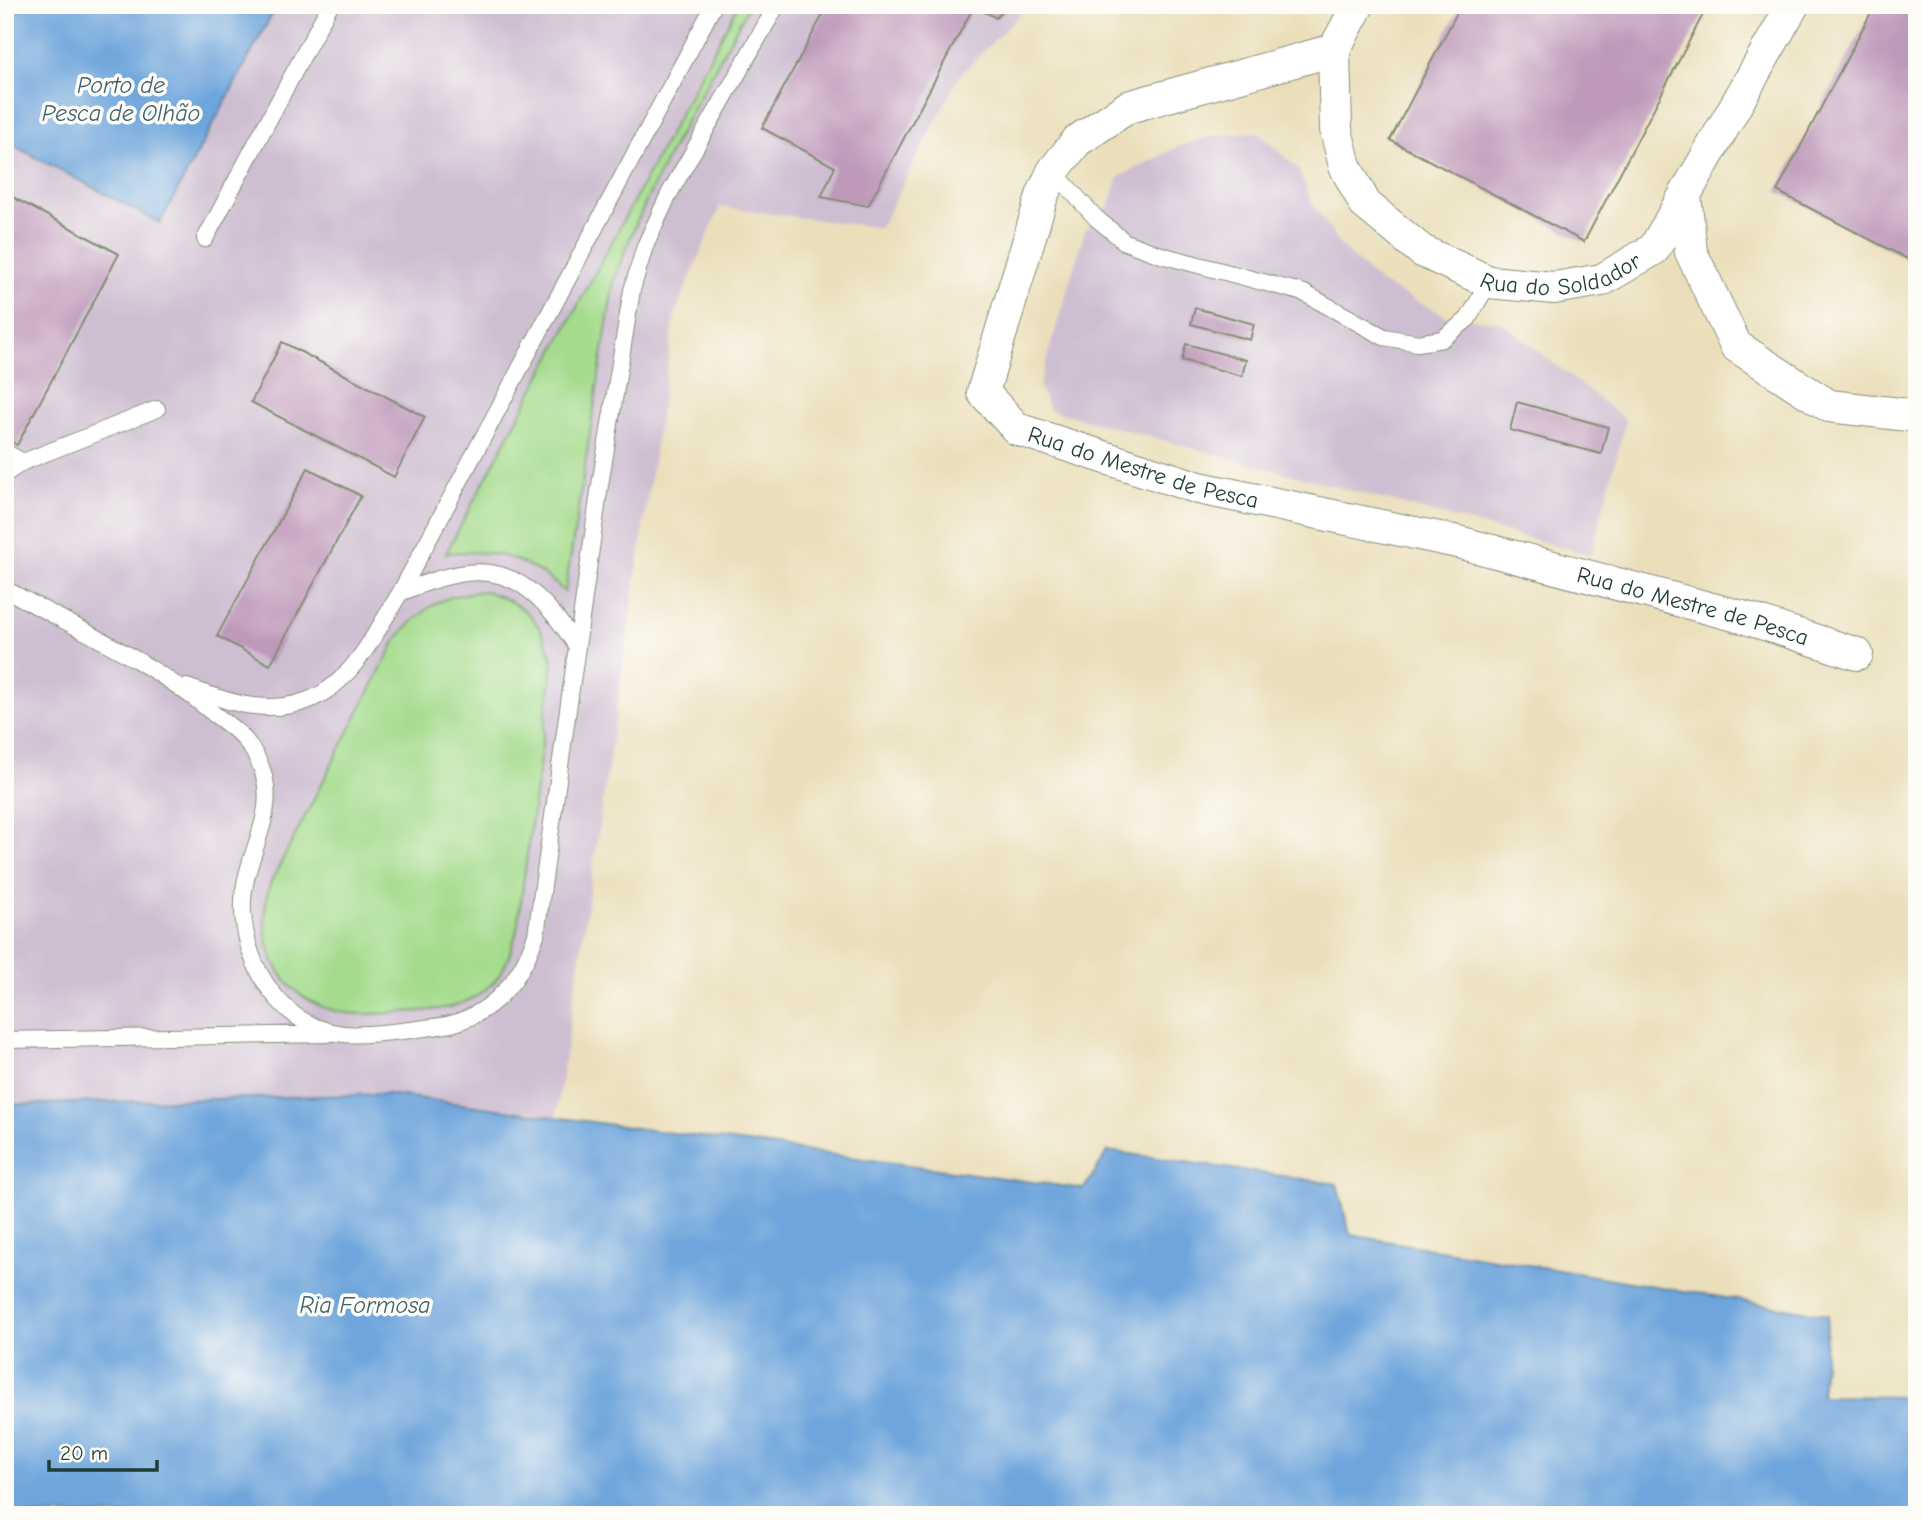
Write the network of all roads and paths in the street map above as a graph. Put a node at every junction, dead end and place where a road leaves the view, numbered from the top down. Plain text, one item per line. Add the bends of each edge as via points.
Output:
1 (330, 5) edge
2 (714, 5) edge
3 (777, 5) edge
4 (1357, 5) edge
5 (1793, 5) edge
6 (1334, 50) junction
7 (1053, 171) junction
8 (1685, 195) junction
9 (205, 239) dead end
10 (1489, 282) junction
11 (158, 409) dead end
12 (1917, 416) edge
13 (5, 452) edge
14 (23, 461) junction
15 (5, 474) edge
16 (5, 589) edge
17 (400, 593) junction
18 (576, 645) junction
19 (1857, 654) dead end
20 (181, 686) junction
21 (341, 1034) junction
22 (5, 1040) edge

1 - 9 lane
2 - 17 lane
3 - 18 lane via 680,174 645,246 622,336
4 - 6 street
5 - 8 street, Rua do Soldador
6 - 7 street, Rua do Mestre de Pesca via 1128,107 1077,141
6 - 10 street, Rua do Soldador via 1336,130 1345,166 1365,204 1422,251
7 - 10 lane via 1125,242 1304,293 1384,337 1418,342 1442,339 1468,319
7 - 19 street, Rua do Mestre de Pesca via 982,392 1017,429 1199,488 1458,542 1746,618
8 - 10 street, Rua do Soldador via 1654,249 1602,280 1553,288
8 - 12 street via 1691,252 1736,346 1829,407
11 - 14 lane
13 - 14 lane
14 - 15 lane
16 - 20 lane
17 - 18 lane via 454,575 502,575 525,584 542,598
17 - 20 lane via 358,662 333,688 306,703 282,708 251,706
18 - 21 lane via 536,935 516,978 489,1006 456,1023
20 - 21 lane via 245,740 263,768 269,796 243,912 261,980 284,1007
21 - 22 lane

